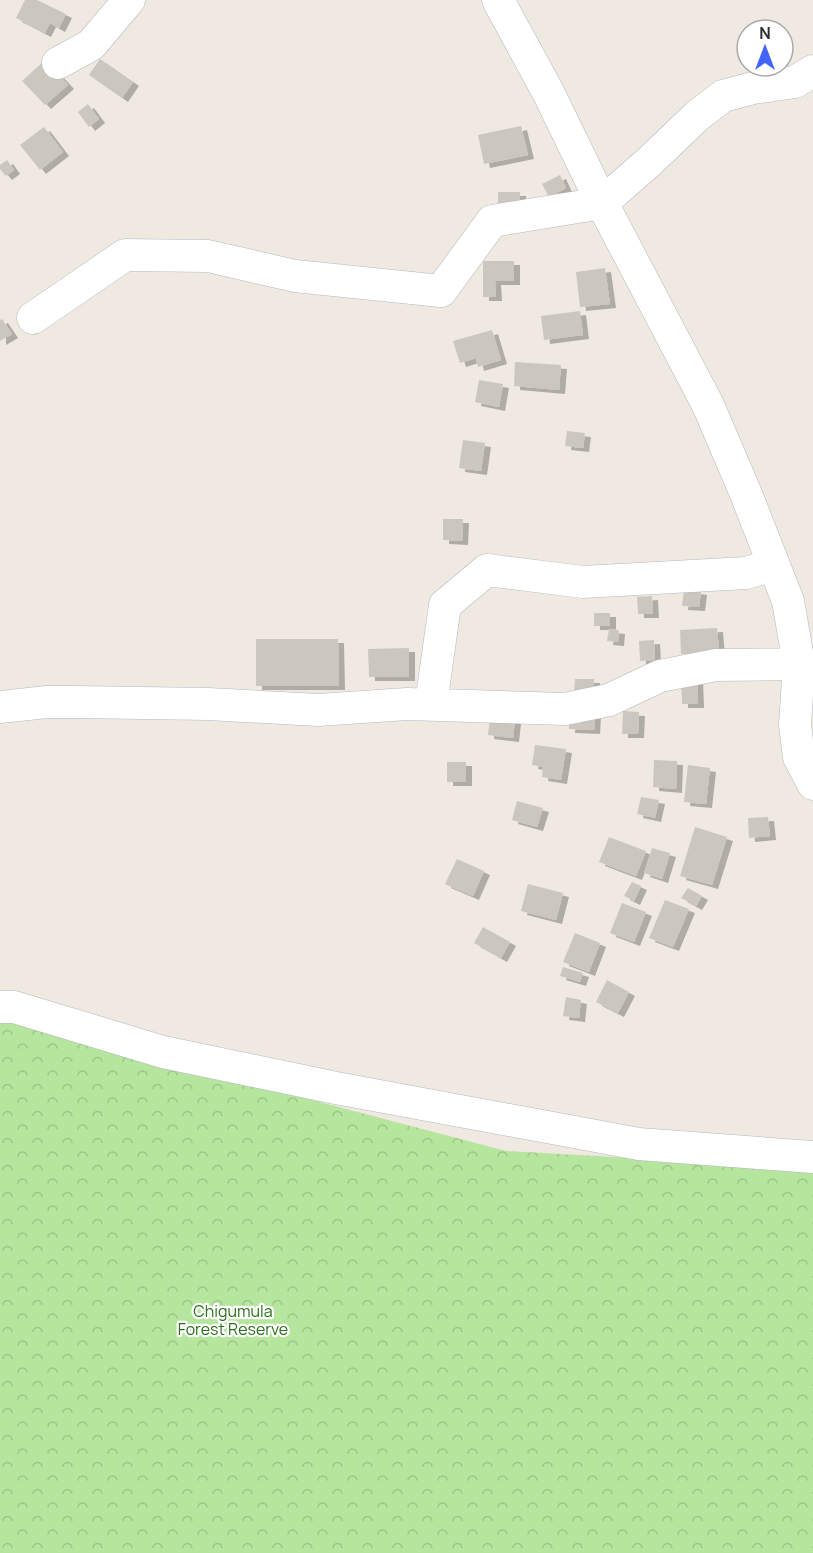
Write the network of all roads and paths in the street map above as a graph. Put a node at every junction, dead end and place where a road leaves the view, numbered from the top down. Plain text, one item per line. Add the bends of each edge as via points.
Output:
1 (129, 0) edge
2 (498, 0) edge
3 (58, 63) dead end
4 (813, 72) edge
5 (602, 203) junction
6 (33, 318) dead end
7 (774, 565) junction
8 (799, 664) junction
9 (431, 704) junction
10 (0, 707) edge
11 (813, 784) edge
12 (0, 1007) edge
13 (813, 1156) edge

1 - 3 street via 91,45
2 - 5 street
4 - 5 street via 795,82 723,96
5 - 6 street via 492,221 441,291 295,276 208,256 125,255
5 - 7 street via 708,405
7 - 8 street via 788,601
7 - 9 street via 746,573 583,582 487,570 445,605
8 - 9 street via 716,665 660,676 609,700 565,709
8 - 11 street via 795,724 799,757
9 - 10 street via 318,710 75,702
12 - 13 street via 14,1007 163,1052 639,1144

